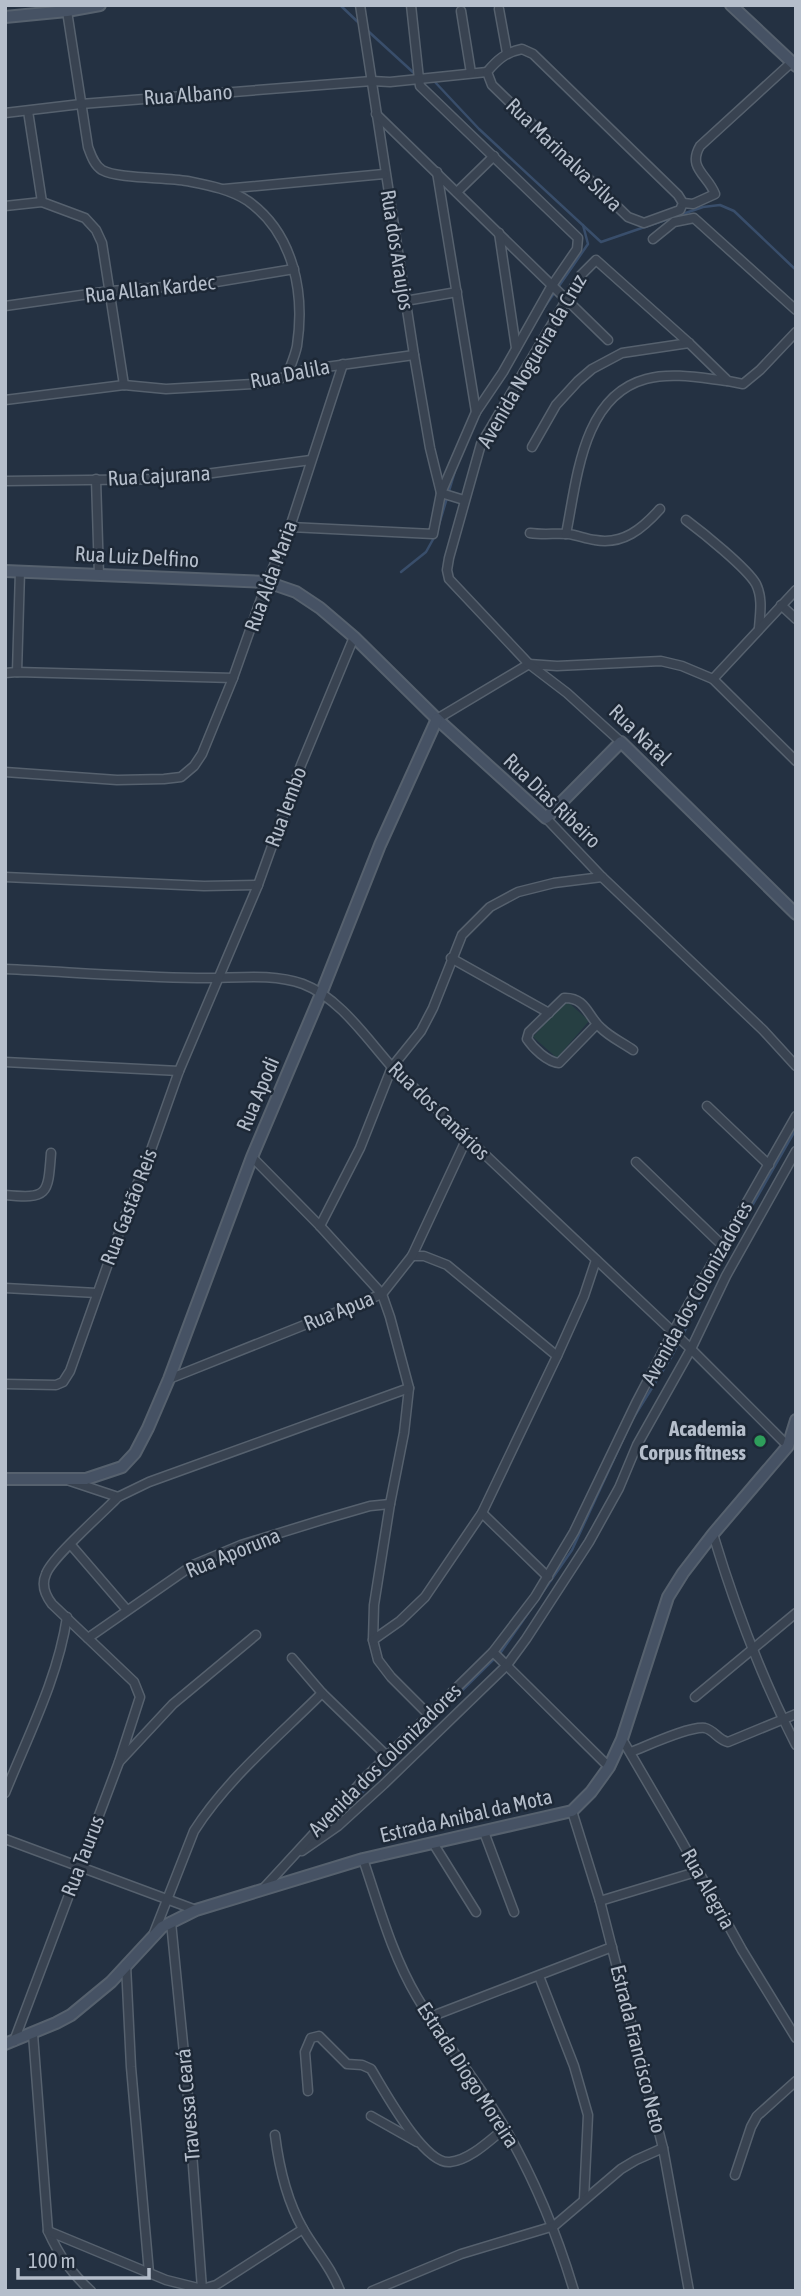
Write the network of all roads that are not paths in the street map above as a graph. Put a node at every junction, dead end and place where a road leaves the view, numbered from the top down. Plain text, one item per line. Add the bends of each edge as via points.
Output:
1 (100, 5) edge
2 (360, 5) edge
3 (411, 5) edge
4 (731, 5) edge
5 (499, 9) dead end
6 (67, 11) junction
7 (461, 11) dead end
8 (5, 17) edge
9 (507, 53) junction
10 (794, 64) edge
11 (487, 72) junction
12 (471, 73) junction
13 (422, 77) junction
14 (372, 81) junction
15 (81, 104) junction
16 (28, 111) junction
17 (5, 113) edge
18 (376, 114) junction
19 (494, 156) junction
20 (437, 172) junction
21 (384, 174) junction
22 (223, 189) junction
23 (457, 192) junction
24 (42, 202) junction
25 (683, 203) junction
26 (5, 206) edge
27 (499, 233) junction
28 (653, 239) dead end
29 (293, 269) junction
30 (552, 288) junction
31 (110, 291) junction
32 (457, 292) junction
33 (565, 300) junction
34 (405, 301) junction
35 (5, 306) edge
36 (796, 310) edge
37 (796, 332) edge
38 (608, 340) dead end
39 (690, 343) junction
40 (516, 348) junction
41 (414, 355) junction
42 (343, 364) junction
43 (286, 376) junction
44 (728, 381) junction
45 (124, 385) junction
46 (5, 400) edge
47 (476, 412) junction
48 (532, 447) dead end
49 (311, 460) junction
50 (96, 479) junction
51 (5, 481) edge
52 (444, 494) junction
53 (462, 499) junction
54 (660, 509) dead end
55 (686, 520) dead end
56 (290, 527) junction
57 (530, 533) dead end
58 (566, 534) junction
59 (5, 571) edge
60 (20, 571) junction
61 (99, 575) junction
62 (267, 582) junction
63 (455, 587) joint
64 (796, 590) edge
65 (781, 605) junction
66 (796, 620) edge
67 (759, 628) junction
68 (354, 637) junction
69 (529, 664) junction
70 (17, 671) junction
71 (5, 673) edge
72 (233, 678) junction
73 (713, 679) junction
74 (437, 719) junction
75 (621, 743) junction
76 (796, 761) edge
77 (5, 772) edge
78 (546, 818) junction
79 (5, 877) edge
80 (601, 877) junction
81 (258, 885) junction
82 (796, 914) edge
83 (451, 958) junction
84 (5, 969) edge
85 (219, 978) junction
86 (321, 994) junction
87 (549, 1013) junction
88 (597, 1024) junction
89 (633, 1050) dead end
90 (5, 1062) edge
91 (796, 1066) edge
92 (392, 1067) junction
93 (179, 1071) junction
94 (707, 1106) dead end
95 (796, 1116) edge
96 (467, 1138) junction
97 (796, 1151) edge
98 (51, 1153) dead end
99 (252, 1157) junction
100 (636, 1162) dead end
101 (769, 1165) junction
102 (5, 1195) edge
103 (320, 1226) junction
104 (723, 1246) junction
105 (412, 1256) junction
106 (596, 1260) junction
107 (5, 1288) edge
108 (97, 1293) junction
109 (382, 1294) junction
110 (676, 1335) junction
111 (689, 1347) junction
112 (557, 1356) junction
113 (169, 1379) junction
114 (5, 1384) edge
115 (409, 1388) junction
116 (794, 1431) edge
117 (5, 1479) edge
118 (66, 1480) junction
119 (118, 1497) junction
120 (390, 1504) junction
121 (482, 1513) junction
122 (713, 1534) junction
123 (71, 1545) junction
124 (548, 1577) junction
125 (127, 1610) junction
126 (796, 1613) edge
127 (66, 1617) junction
128 (256, 1635) dead end
129 (88, 1638) junction
130 (373, 1640) junction
131 (752, 1651) junction
132 (495, 1653) junction
133 (292, 1658) dead end
134 (505, 1664) junction
135 (322, 1693) junction
136 (695, 1697) dead end
137 (796, 1714) edge
138 (429, 1715) junction
139 (783, 1720) junction
140 (416, 1730) junction
141 (622, 1739) junction
142 (426, 1741) junction
143 (796, 1745) edge
144 (631, 1752) junction
145 (387, 1756) junction
146 (119, 1762) junction
147 (609, 1767) junction
148 (5, 1793) edge
149 (572, 1811) junction
150 (484, 1832) junction
151 (5, 1839) edge
152 (433, 1843) junction
153 (363, 1859) junction
154 (288, 1861) junction
155 (78, 1867) junction
156 (699, 1871) junction
157 (262, 1890) junction
158 (168, 1898) junction
159 (600, 1901) junction
160 (196, 1910) junction
161 (476, 1912) dead end
162 (514, 1912) dead end
163 (171, 1922) junction
164 (152, 1937) junction
165 (612, 1947) junction
166 (126, 1965) junction
167 (539, 1976) junction
168 (430, 2017) junction
169 (33, 2034) junction
170 (796, 2038) edge
171 (10, 2043) edge
172 (796, 2081) edge
173 (308, 2091) dead end
174 (371, 2116) dead end
175 (505, 2128) junction
176 (275, 2135) dead end
177 (419, 2143) junction
178 (663, 2148) junction
179 (735, 2175) dead end
180 (584, 2199) junction
181 (554, 2226) junction
182 (303, 2229) junction
183 (48, 2231) junction
184 (149, 2273) junction
185 (217, 2288) edge
186 (201, 2289) edge
187 (573, 2290) edge
188 (90, 2291) edge
189 (340, 2291) edge
190 (372, 2291) edge
191 (689, 2291) edge

1 - 6 street
2 - 14 street, Rua dos Araujos
3 - 13 street
4 - 10 street
5 - 9 street
6 - 8 street
6 - 15 street
7 - 12 street
9 - 11 street
9 - 25 street via 523,49 533,54
10 - 25 street, Rua Marinalva Silva via 700,145 695,164 715,194 694,204
11 - 12 street, Rua Albano
11 - 25 street, Rua Marinalva Silva via 492,85 628,218 644,223 680,209
12 - 13 street, Rua Albano
13 - 14 street, Rua Albano
13 - 19 street via 420,86
14 - 15 street, Rua Albano
14 - 18 street, Rua dos Araujos
15 - 16 street, Rua Albano
15 - 22 street via 88,147 104,171
16 - 17 street, Rua Albano
16 - 24 street
18 - 20 street
18 - 21 street, Rua dos Araujos
19 - 23 street
19 - 30 street, Avenida Nogueira da Cruz via 578,238
20 - 23 street
20 - 32 street
21 - 22 street
21 - 34 street, Rua dos Araujos
22 - 29 street via 263,215 285,245
23 - 27 street
24 - 26 street
24 - 31 street via 85,218 96,230
27 - 30 street
27 - 40 street
28 - 36 street via 674,222 694,218
29 - 31 street, Rua Allan Kardec via 204,284
29 - 43 street via 300,299 296,348
30 - 33 street
30 - 40 street, Avenida Nogueira da Cruz
31 - 35 street, Rua Allan Kardec
31 - 45 street
32 - 34 street
32 - 47 street
33 - 38 street
33 - 39 street, Avenida Nogueira da Cruz via 596,260
33 - 53 street, Avenida Nogueira da Cruz via 488,429
34 - 41 street, Rua dos Araujos
37 - 44 street via 743,384
39 - 44 street
39 - 48 street via 622,353 592,369 561,399
40 - 47 street, Avenida Nogueira da Cruz
41 - 42 street, Rua Dalila
41 - 52 street, Rua dos Araujos via 430,447
42 - 43 street, Rua Dalila
42 - 49 street, Rua Alda Maria
43 - 45 street, Rua Dalila via 253,384 166,390
44 - 58 street via 689,376 648,378 627,385 606,405 589,434
45 - 46 street, Rua Dalila
47 - 52 street, Avenida Nogueira da Cruz
49 - 50 street, Rua Cajurana via 168,479
49 - 56 street, Rua Alda Maria
50 - 51 street, Rua Cajurana
50 - 61 street
52 - 53 street
52 - 56 street, Avenida Nogueira da Cruz via 433,534
53 - 63 street, Avenida Nogueira da Cruz via 447,569
54 - 58 street via 645,526 613,541
55 - 67 street via 756,584
56 - 62 street, Rua Alda Maria
57 - 58 street
59 - 60 street, Rua Luiz Delfino
60 - 61 street, Rua Luiz Delfino
60 - 70 street
61 - 62 street, Rua Luiz Delfino
62 - 68 street, Rua Dias Ribeiro via 296,592
62 - 72 street, Rua Alda Maria
63 - 69 street, Rua Natal
64 - 65 street
65 - 66 street
65 - 67 street
67 - 73 street
68 - 74 street, Rua Dias Ribeiro
68 - 81 street, Rua Iembo via 300,765
69 - 73 street via 661,661
69 - 74 street
69 - 75 street, Rua Natal
70 - 71 street
70 - 72 street
72 - 77 street, Rua Alda Maria via 202,754 181,777 117,780
73 - 76 street
74 - 78 street, Rua Dias Ribeiro
74 - 86 street, Rua Apodi via 380,845
75 - 78 street
75 - 82 street, Rua Natal
78 - 80 street, Rua Dias Ribeiro
79 - 81 street
80 - 83 street via 518,892 490,907 461,935
80 - 91 street, Rua Dias Ribeiro
81 - 85 street, Rua Iembo
83 - 87 street
83 - 92 street via 421,1031
84 - 85 street, Rua dos Canários
85 - 86 street, Rua dos Canários via 288,981
85 - 93 street, Rua Gastão Reis
86 - 92 street, Rua dos Canários
86 - 99 street, Rua Apodi
87 - 88 street via 570,998 587,1008
87 - 88 street via 527,1039 556,1063
88 - 89 street
90 - 93 street
92 - 96 street, Rua dos Canários
92 - 103 street via 360,1148
93 - 108 street, Rua Gastão Reis
94 - 101 street
95 - 101 street, Avenida dos Colonizadores
96 - 105 street, Rua Apua
96 - 106 street, Rua dos Canários
97 - 111 street, Avenida dos Colonizadores
98 - 102 street via 43,1193 37,1197
99 - 103 street
99 - 113 street, Rua Apodi
100 - 104 street
101 - 104 street, Avenida dos Colonizadores
103 - 109 street
104 - 110 street, Avenida dos Colonizadores
105 - 109 street, Rua Apua
105 - 112 street via 447,1265
106 - 110 street, Rua dos Canários
106 - 112 street
107 - 108 street
108 - 114 street, Rua Gastão Reis via 63,1382
109 - 113 street, Rua Apua
109 - 115 street
110 - 111 street, Rua dos Canários
110 - 124 street, Avenida dos Colonizadores via 637,1401
111 - 116 street, Rua dos Canários
111 - 134 street, Avenida dos Colonizadores via 589,1542
112 - 121 street
113 - 118 street, Rua Apodi via 135,1453 122,1467 86,1479
115 - 119 street
115 - 120 street
116 - 122 street, Estrada Anibal da Mota
117 - 118 street
118 - 119 street
119 - 123 street
120 - 125 street, Rua Aporuna via 241,1545 185,1569
120 - 130 street
121 - 124 street
121 - 130 street via 425,1597
122 - 131 street
122 - 141 street, Estrada Anibal da Mota via 668,1597
123 - 125 street
123 - 127 street via 52,1563 44,1583 46,1596
124 - 132 street, Avenida dos Colonizadores
125 - 129 street, Rua Aporuna
126 - 131 street
127 - 129 street
127 - 148 street via 51,1679
128 - 146 street via 173,1704
129 - 146 street, Rua Taurus via 134,1682 140,1697
130 - 138 street via 391,1677
131 - 136 street
131 - 139 street
132 - 134 street
132 - 138 street, Avenida dos Colonizadores
133 - 135 street
134 - 142 street, Avenida dos Colonizadores
134 - 147 street
135 - 145 street
135 - 158 street via 218,1797 194,1831
137 - 139 street
138 - 140 street, Avenida dos Colonizadores
139 - 143 street
139 - 144 street via 728,1742 702,1728
140 - 142 street
140 - 145 street, Avenida dos Colonizadores
141 - 144 street, Rua Alegria
141 - 147 street, Estrada Anibal da Mota
142 - 154 street, Avenida dos Colonizadores via 358,1810
144 - 156 street, Rua Alegria
145 - 154 street, Avenida dos Colonizadores
146 - 155 street, Rua Taurus
147 - 149 street, Estrada Anibal da Mota
149 - 150 street, Estrada Anibal da Mota
149 - 159 street, Estrada Francisco Neto
150 - 152 street, Estrada Anibal da Mota
150 - 162 street
151 - 155 street
152 - 153 street, Estrada Anibal da Mota
152 - 161 street
153 - 157 street, Estrada Anibal da Mota
153 - 168 street, Estrada Diogo Moreira via 396,1955
154 - 157 street, Avenida dos Colonizadores
155 - 158 street
155 - 171 street, Rua Taurus
156 - 159 street
156 - 170 street, Rua Alegria
157 - 160 street, Estrada Anibal da Mota
158 - 160 street
158 - 164 street
159 - 165 street, Estrada Francisco Neto
160 - 163 street, Estrada Anibal da Mota
163 - 164 street, Estrada Anibal da Mota
163 - 186 street, Travessa Ceará
164 - 166 street, Estrada Anibal da Mota
165 - 167 street
165 - 178 street, Estrada Francisco Neto
166 - 169 street, Estrada Anibal da Mota via 71,2015
166 - 184 street
167 - 168 street
167 - 180 street via 588,2116
168 - 175 street, Estrada Diogo Moreira
169 - 171 street, Estrada Anibal da Mota
169 - 183 street
172 - 179 street via 757,2116
173 - 177 street via 305,2052 311,2038 319,2036 346,2064 370,2069
174 - 177 street
175 - 177 street via 459,2160 448,2162 430,2155
175 - 181 street, Estrada Diogo Moreira
176 - 182 street via 281,2172
178 - 180 street via 621,2169
178 - 191 street, Estrada Francisco Neto
180 - 181 street
181 - 187 street, Estrada Diogo Moreira
181 - 190 street via 461,2254
182 - 185 street
182 - 189 street
183 - 184 street
183 - 188 street via 73,2275
184 - 186 street
185 - 186 street

